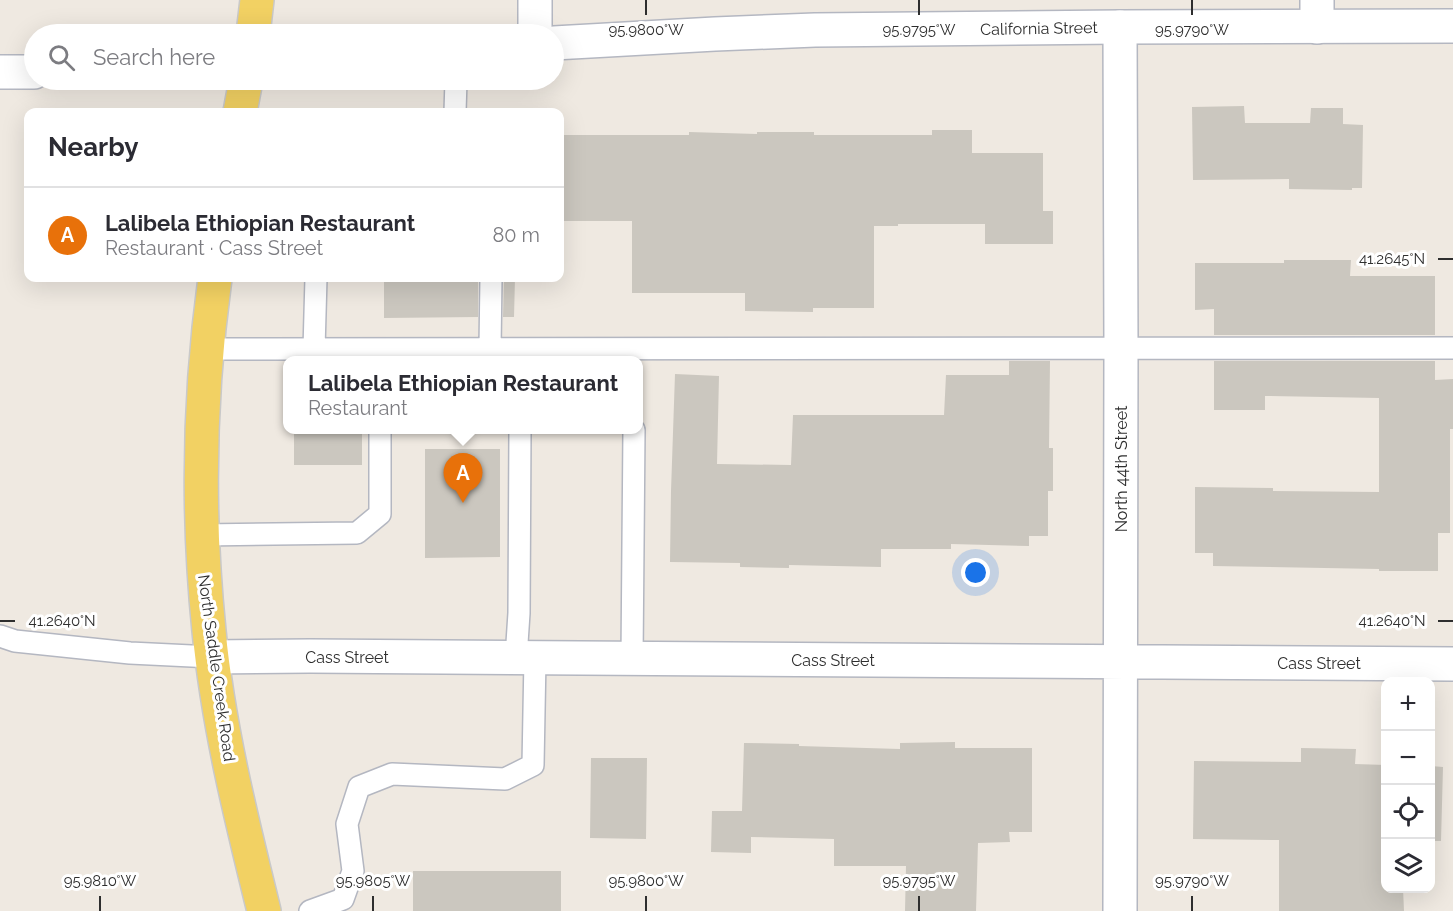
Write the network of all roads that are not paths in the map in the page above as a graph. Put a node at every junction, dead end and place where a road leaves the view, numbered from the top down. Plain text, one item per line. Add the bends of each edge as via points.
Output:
1 (258, 0) edge
2 (535, 0) edge
3 (1317, 13) edge
4 (254, 24) edge
5 (535, 24) edge
6 (1453, 26) edge
7 (1120, 27) junction
8 (564, 42) edge
9 (0, 72) edge
10 (24, 72) edge
11 (244, 90) edge
12 (456, 90) edge
13 (241, 108) edge
14 (455, 108) edge
15 (214, 282) edge
16 (316, 282) edge
17 (491, 282) edge
18 (1121, 347) junction
19 (490, 348) junction
20 (1453, 348) edge
21 (206, 349) junction
22 (314, 349) junction
23 (380, 355) edge
24 (380, 434) edge
25 (520, 434) edge
26 (634, 434) edge
27 (202, 536) junction
28 (0, 636) edge
29 (212, 657) junction
30 (526, 658) junction
31 (632, 658) junction
32 (1120, 661) junction
33 (1453, 664) edge
34 (345, 905) edge
35 (264, 911) edge
36 (310, 911) edge
37 (1120, 911) edge

1 - 4 main road
2 - 5 street
3 - 6 street, California Street
3 - 7 street, California Street
7 - 8 street, California Street via 814,30
7 - 18 street, North 44th Street
9 - 10 street
11 - 13 main road
12 - 14 lane
15 - 21 main road, North Saddle Creek Road
16 - 22 lane
17 - 19 lane
18 - 19 lane
18 - 20 lane
18 - 32 street, North 44th Street
19 - 23 lane
21 - 22 lane
21 - 27 main road, North Saddle Creek Road
22 - 23 lane
24 - 27 lane via 380,514 357,533
25 - 30 lane via 519,613
26 - 31 lane
27 - 29 main road, North Saddle Creek Road
28 - 29 lane via 15,641 114,651
29 - 30 street, Cass Street
29 - 35 main road, North Saddle Creek Road via 231,769
30 - 31 street, Cass Street
30 - 34 lane via 533,765 505,779 392,774 359,787 347,824 353,871
31 - 32 street, Cass Street
32 - 33 street, Cass Street
32 - 37 street, North 44th Street
34 - 36 lane

